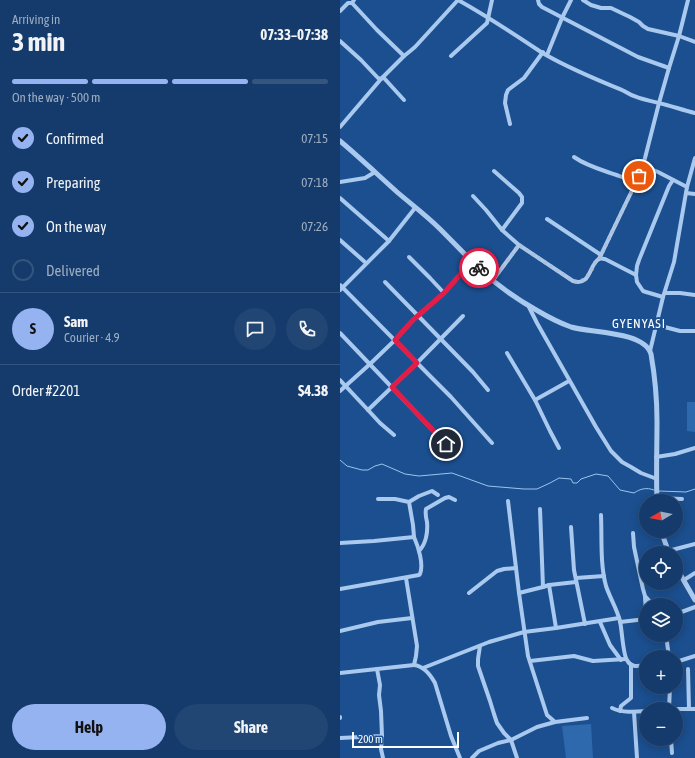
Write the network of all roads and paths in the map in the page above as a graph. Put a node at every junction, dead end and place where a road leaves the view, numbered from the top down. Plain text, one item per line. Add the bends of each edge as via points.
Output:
1 (458, 0) edge
2 (492, 0) edge
3 (538, 0) edge
4 (571, 0) edge
5 (583, 0) edge
6 (688, 0) edge
7 (350, 2) edge
8 (340, 11) edge
9 (488, 17) junction
10 (562, 18) junction
11 (679, 36) junction
12 (340, 41) edge
13 (695, 42) edge
14 (545, 54) junction
15 (404, 56) junction
16 (451, 56) dead end
17 (669, 68) junction
18 (382, 78) junction
19 (404, 100) dead end
20 (658, 103) junction
21 (695, 113) edge
22 (510, 124) dead end
23 (340, 127) edge
24 (340, 141) edge
25 (574, 157) dead end
26 (695, 159) edge
27 (645, 164) junction
28 (494, 171) dead end
29 (375, 172) junction
30 (639, 176) junction
31 (673, 180) junction
32 (340, 182) edge
33 (687, 187) junction
34 (686, 193) junction
35 (695, 194) edge
36 (473, 196) dead end
37 (340, 198) edge
38 (415, 208) junction
39 (547, 219) dead end
40 (502, 230) junction
41 (340, 240) edge
42 (389, 241) junction
43 (519, 245) junction
44 (409, 257) dead end
45 (600, 257) junction
46 (472, 261) junction
47 (366, 263) junction
48 (636, 275) junction
49 (493, 280) junction
50 (385, 282) dead end
51 (341, 287) edge
52 (444, 293) junction
53 (664, 295) junction
54 (695, 295) edge
55 (528, 305) junction
56 (418, 315) junction
57 (464, 316) dead end
58 (657, 325) junction
59 (695, 331) edge
60 (340, 333) edge
61 (441, 339) junction
62 (395, 340) junction
63 (650, 351) junction
64 (507, 353) dead end
65 (417, 363) junction
66 (370, 364) junction
67 (340, 380) edge
68 (570, 381) junction
69 (346, 386) junction
70 (392, 387) junction
71 (488, 390) dead end
72 (340, 391) edge
73 (535, 400) junction
74 (368, 410) junction
75 (394, 435) dead end
76 (492, 443) dead end
77 (446, 444) dead end
78 (559, 448) dead end
79 (695, 448) edge
80 (656, 457) junction
81 (657, 479) junction
82 (657, 494) edge
83 (438, 495) dead end
84 (378, 499) dead end
85 (455, 500) dead end
86 (508, 501) dead end
87 (408, 502) junction
88 (540, 509) dead end
89 (601, 515) dead end
90 (571, 527) dead end
91 (633, 534) dead end
92 (414, 537) junction
93 (340, 543) edge
94 (695, 544) edge
95 (683, 548) edge
96 (419, 551) junction
97 (516, 568) junction
98 (695, 574) edge
99 (604, 576) junction
100 (406, 578) junction
101 (576, 580) junction
102 (684, 580) joint
103 (549, 585) junction
104 (543, 587) junction
105 (340, 589) edge
106 (469, 593) dead end
107 (518, 593) junction
108 (645, 596) edge
109 (695, 600) edge
110 (695, 607) edge
111 (683, 611) edge
112 (412, 618) junction
113 (639, 619) edge
114 (619, 620) junction
115 (600, 622) junction
116 (585, 624) junction
117 (556, 628) junction
118 (340, 631) edge
119 (524, 632) junction
120 (480, 646) junction
121 (416, 656) junction
122 (695, 656) edge
123 (623, 659) junction
124 (683, 660) edge
125 (530, 661) junction
126 (414, 665) junction
127 (631, 665) junction
128 (639, 666) edge
129 (421, 667) junction
130 (377, 669) junction
131 (688, 669) dead end
132 (340, 673) edge
133 (612, 708) dead end
134 (683, 709) edge
135 (689, 709) junction
136 (695, 709) edge
137 (620, 711) junction
138 (634, 712) junction
139 (639, 712) edge
140 (547, 715) junction
141 (588, 718) dead end
142 (555, 722) junction
143 (544, 725) junction
144 (382, 736) junction
145 (340, 738) edge
146 (511, 740) junction
147 (672, 746) edge
148 (672, 753) dead end
149 (383, 758) edge
150 (460, 758) edge
151 (472, 758) edge
152 (517, 758) edge
153 (637, 758) edge

1 - 9 street
1 - 15 street
2 - 9 street
3 - 10 street via 542,7
4 - 10 street
5 - 11 street via 601,8 611,8 648,29
6 - 11 street
7 - 8 street
7 - 15 street
9 - 14 street
9 - 16 street via 487,23
10 - 14 street
10 - 17 street via 638,56
11 - 13 street
11 - 17 street
12 - 18 street
14 - 20 street via 630,95
14 - 22 street via 524,78 508,90 505,103
15 - 18 street
17 - 20 street
18 - 19 street
18 - 23 street
20 - 21 street
20 - 27 street
24 - 29 street
25 - 30 street via 622,177
26 - 33 street
27 - 30 street
27 - 31 street via 646,167
28 - 40 street via 522,197 522,203
29 - 32 street via 365,178
29 - 38 street
30 - 45 street
31 - 33 street
31 - 48 street via 647,239
33 - 34 street
34 - 35 street
34 - 53 street via 674,262
36 - 40 street
37 - 42 street
38 - 42 street
38 - 46 street via 440,228
39 - 45 street
40 - 43 street
41 - 47 street
42 - 47 street
43 - 45 street via 577,282 587,278
43 - 49 street
44 - 52 street
45 - 48 street
46 - 49 street
46 - 52 street
47 - 51 street
48 - 53 street via 637,282 643,290
49 - 55 street
50 - 56 street
51 - 62 street
52 - 56 street
53 - 54 street
53 - 58 street
55 - 63 street via 571,327 635,339
55 - 68 street
56 - 61 street
56 - 62 street
57 - 61 street
58 - 59 street via 680,331
58 - 63 street
60 - 66 street
61 - 65 street
61 - 71 street
62 - 65 street
62 - 66 street
63 - 80 street via 656,395
64 - 73 street
65 - 70 street
65 - 76 street via 461,407
66 - 69 street
66 - 70 street
67 - 69 street
68 - 73 street
68 - 81 street via 611,451 622,462
69 - 72 street
69 - 74 street
70 - 74 street
70 - 77 street
73 - 78 street
74 - 75 street
79 - 80 street
80 - 81 street
81 - 82 street
83 - 87 street via 432,491
84 - 87 street
85 - 96 street via 445,498 426,509 427,530 423,547
86 - 97 street
87 - 92 street
88 - 104 street
89 - 99 street
90 - 101 street via 572,560
91 - 108 street
92 - 93 street
92 - 96 street
94 - 95 street
96 - 100 street via 421,573
97 - 106 street via 497,571
97 - 107 street
98 - 102 street
99 - 101 street
99 - 114 street
100 - 105 street
100 - 112 street
101 - 103 street
101 - 116 street
102 - 109 street
103 - 104 street
103 - 117 street
104 - 107 street
107 - 119 street
110 - 111 street
112 - 118 street via 378,622
112 - 121 street via 417,646
113 - 114 street
114 - 115 street
114 - 123 street
115 - 116 street
115 - 123 street via 610,645
116 - 117 street
117 - 119 street
119 - 120 street
119 - 125 street
120 - 129 street
120 - 146 street via 478,666 497,723
121 - 126 street
121 - 129 street
122 - 124 street
123 - 125 street via 593,661 574,656
123 - 127 street
125 - 140 street
126 - 129 street
126 - 130 street
127 - 128 street
127 - 137 street via 631,698 621,706
129 - 150 street via 435,683
130 - 132 street
130 - 144 street
131 - 135 street
133 - 137 street
134 - 135 street
135 - 136 street
137 - 138 street
138 - 139 street
138 - 153 street
140 - 142 street
140 - 143 street
141 - 142 street
142 - 143 street
143 - 146 street
144 - 145 street
144 - 149 street
146 - 151 street via 479,751
146 - 152 street
147 - 148 street

